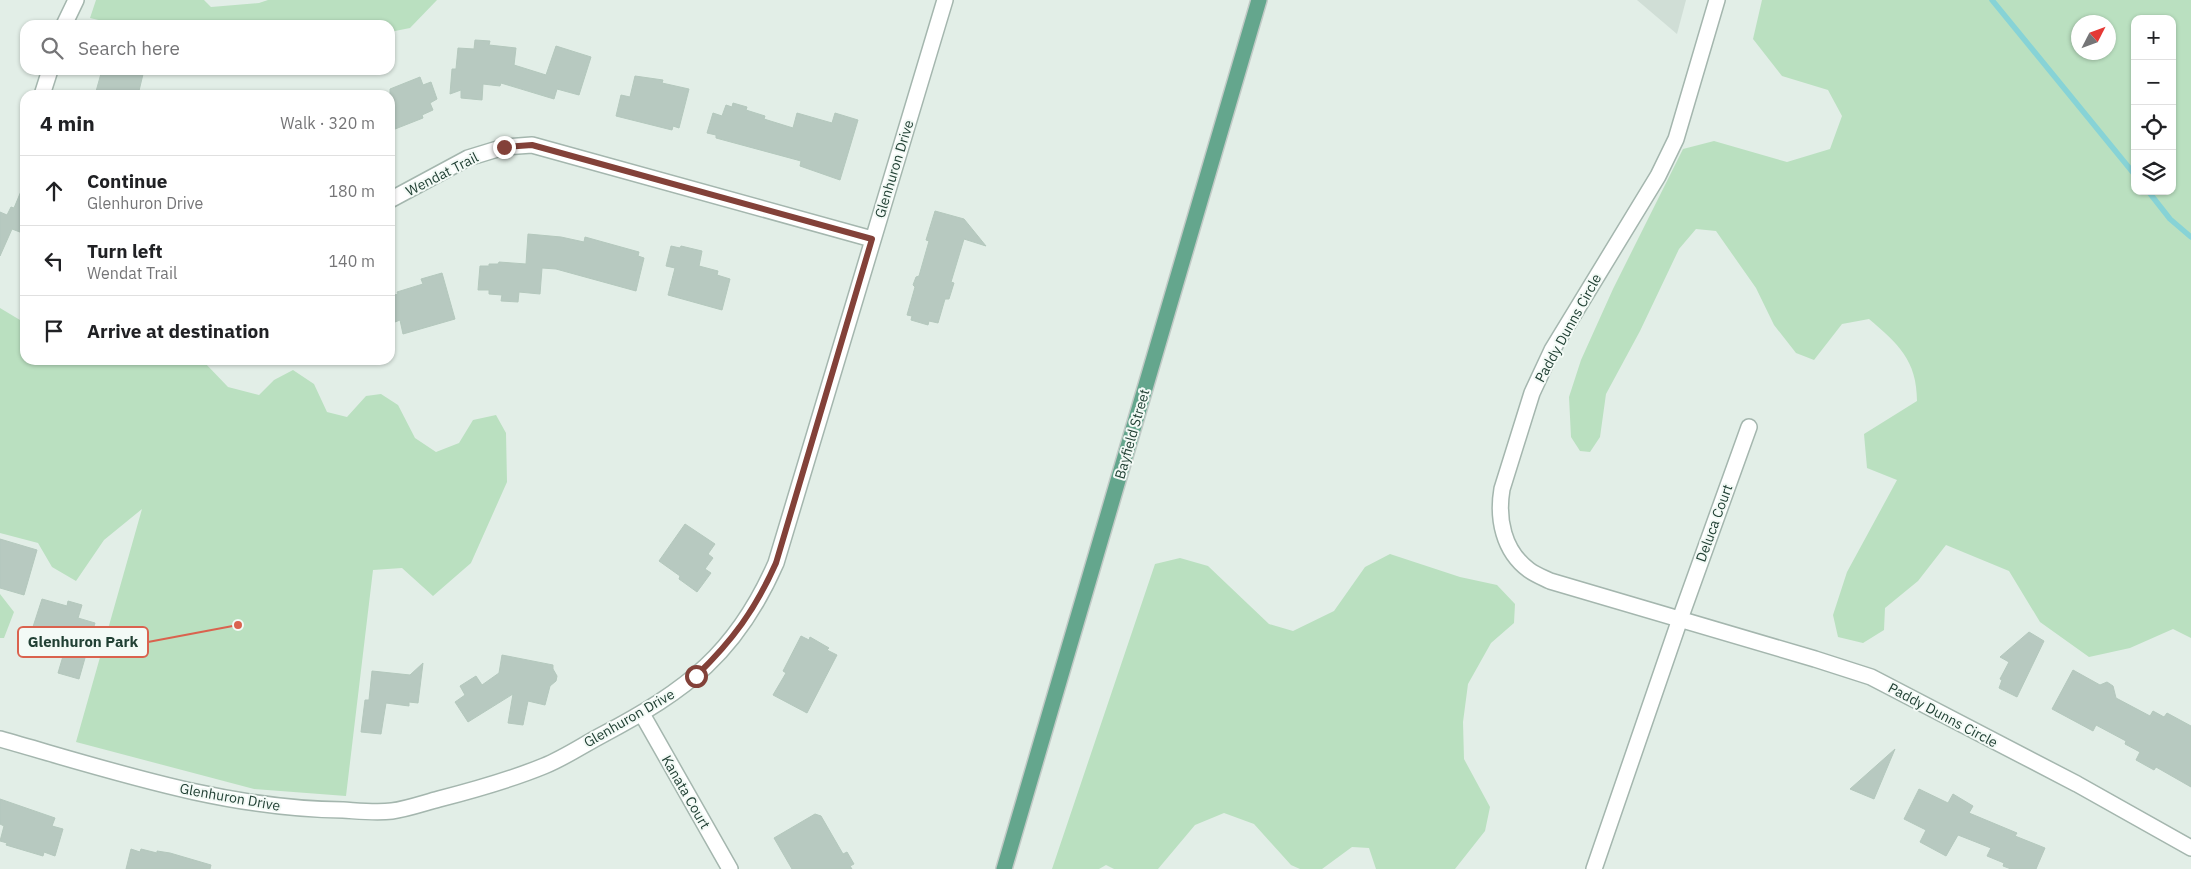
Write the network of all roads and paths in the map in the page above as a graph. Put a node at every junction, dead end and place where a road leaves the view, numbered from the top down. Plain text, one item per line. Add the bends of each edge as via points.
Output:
1 (76, 0) edge
2 (946, 0) edge
3 (1259, 0) edge
4 (1717, 0) edge
5 (66, 20) edge
6 (48, 75) edge
7 (44, 90) edge
8 (395, 197) edge
9 (872, 239) junction
10 (1749, 427) dead end
11 (1680, 619) junction
12 (642, 714) junction
13 (0, 739) edge
14 (2191, 848) edge
15 (730, 869) edge
16 (1004, 869) edge
17 (1594, 869) edge

1 - 5 street
2 - 9 street, Glenhuron Drive
3 - 16 main road, Bayfield Street
4 - 11 street, Paddy Dunns Circle via 1676,139 1658,176 1552,350 1532,393 1500,502 1506,541 1530,570 1550,581
6 - 7 street
8 - 9 street, Wendat Trail via 477,155 504,147 532,145
9 - 12 street, Glenhuron Drive via 776,563 766,586 745,622 715,658 676,692
10 - 11 street, Deluca Court
11 - 14 street, Paddy Dunns Circle via 1871,677 2077,784
11 - 17 street
12 - 13 street, Glenhuron Drive via 544,766 474,790 392,811 304,810 196,794
12 - 15 street, Kanata Court

